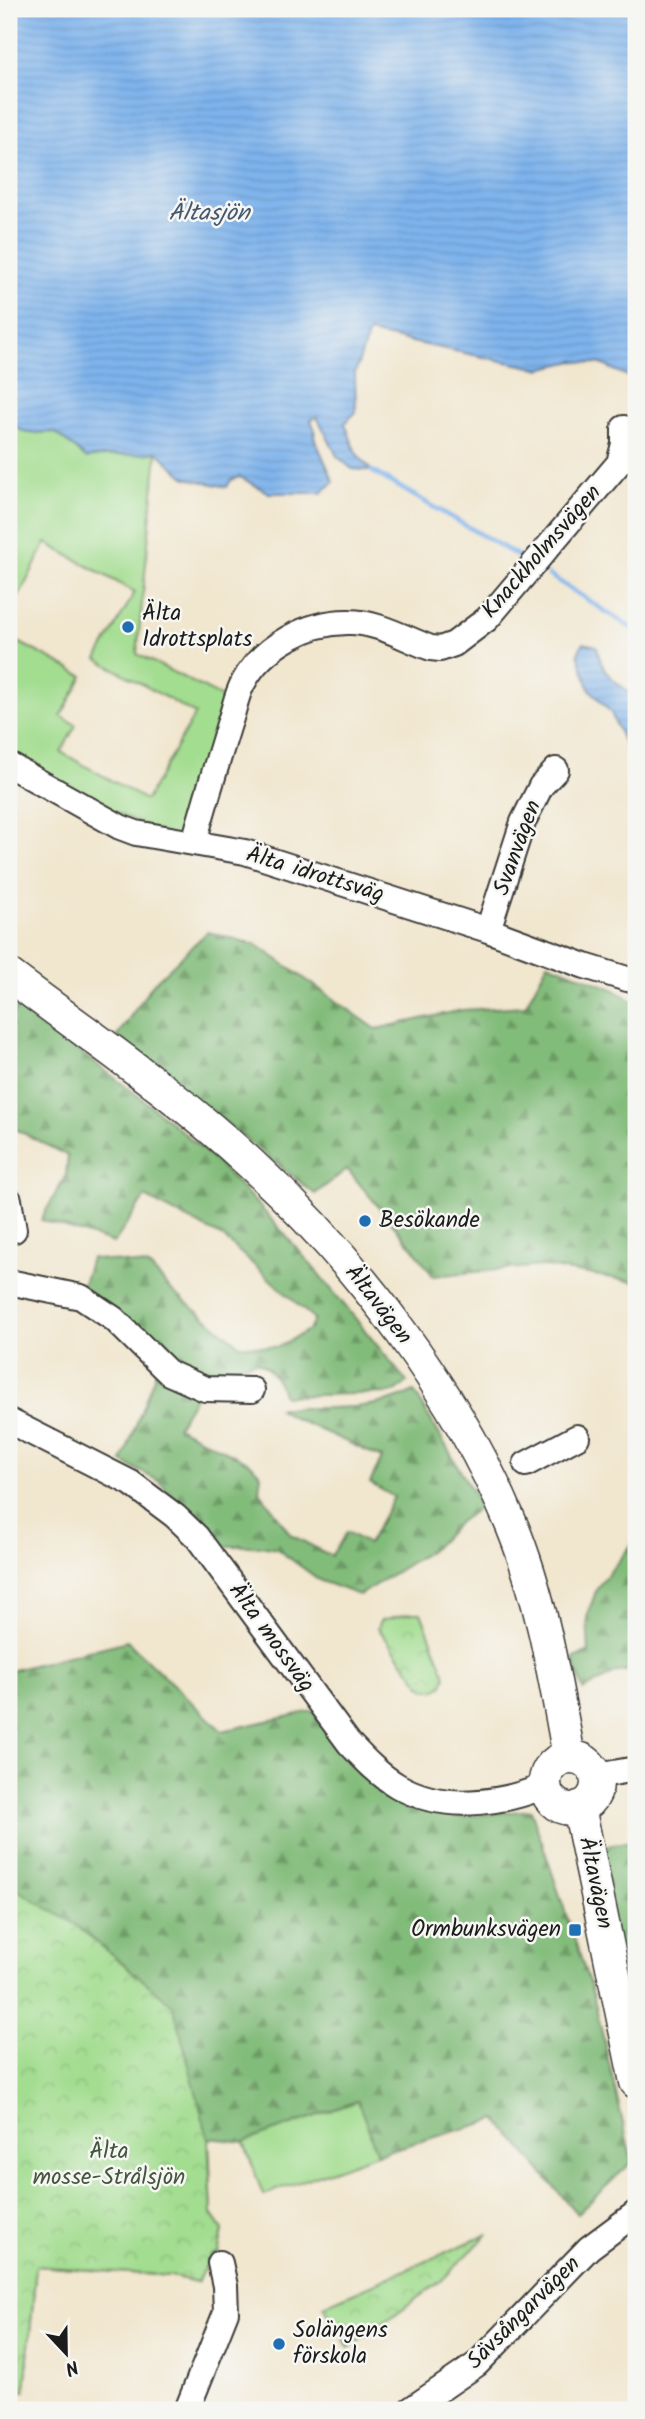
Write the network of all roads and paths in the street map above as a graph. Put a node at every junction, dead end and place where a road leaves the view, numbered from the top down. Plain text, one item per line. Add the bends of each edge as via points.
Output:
1 (624, 428) dead end
2 (9, 765) edge
3 (556, 770) dead end
4 (194, 842) junction
5 (488, 930) junction
6 (9, 975) edge
7 (627, 979) dead end
8 (9, 1200) edge
9 (14, 1230) dead end
10 (9, 1282) edge
11 (252, 1390) dead end
12 (9, 1421) edge
13 (578, 1437) dead end
14 (526, 1464) dead end
15 (569, 1757) junction
16 (636, 1769) edge
17 (596, 1776) junction
18 (545, 1786) junction
19 (579, 1807) junction
20 (636, 2082) edge
21 (636, 2213) edge
22 (220, 2263) dead end
23 (187, 2410) edge
24 (410, 2410) edge

1 - 4 street, Knackholmsvägen via 620,463 487,619 454,644 431,648 351,622 297,634 261,660 243,683
2 - 4 street, Älta idrottsväg via 120,827
3 - 5 street, Svanvägen via 531,802
4 - 5 street, Älta idrottsväg via 245,852
5 - 7 street, Älta idrottsväg
6 - 15 main road, Ältavägen via 250,1163 310,1222 425,1367 481,1459 513,1528 534,1591
8 - 9 street
10 - 11 street via 81,1297 114,1319 169,1373 205,1389
12 - 18 street, Älta mossväg via 131,1483 175,1516 197,1537 349,1743 399,1786 430,1799 474,1804
13 - 14 street
15 - 17 main road via 588,1762
15 - 18 main road via 548,1770
16 - 17 street
17 - 19 main road via 594,1796
18 - 19 main road via 561,1806
19 - 20 main road, Ältavägen
21 - 24 street, Sävsångarvägen via 589,2248 477,2364
22 - 23 street via 226,2312

